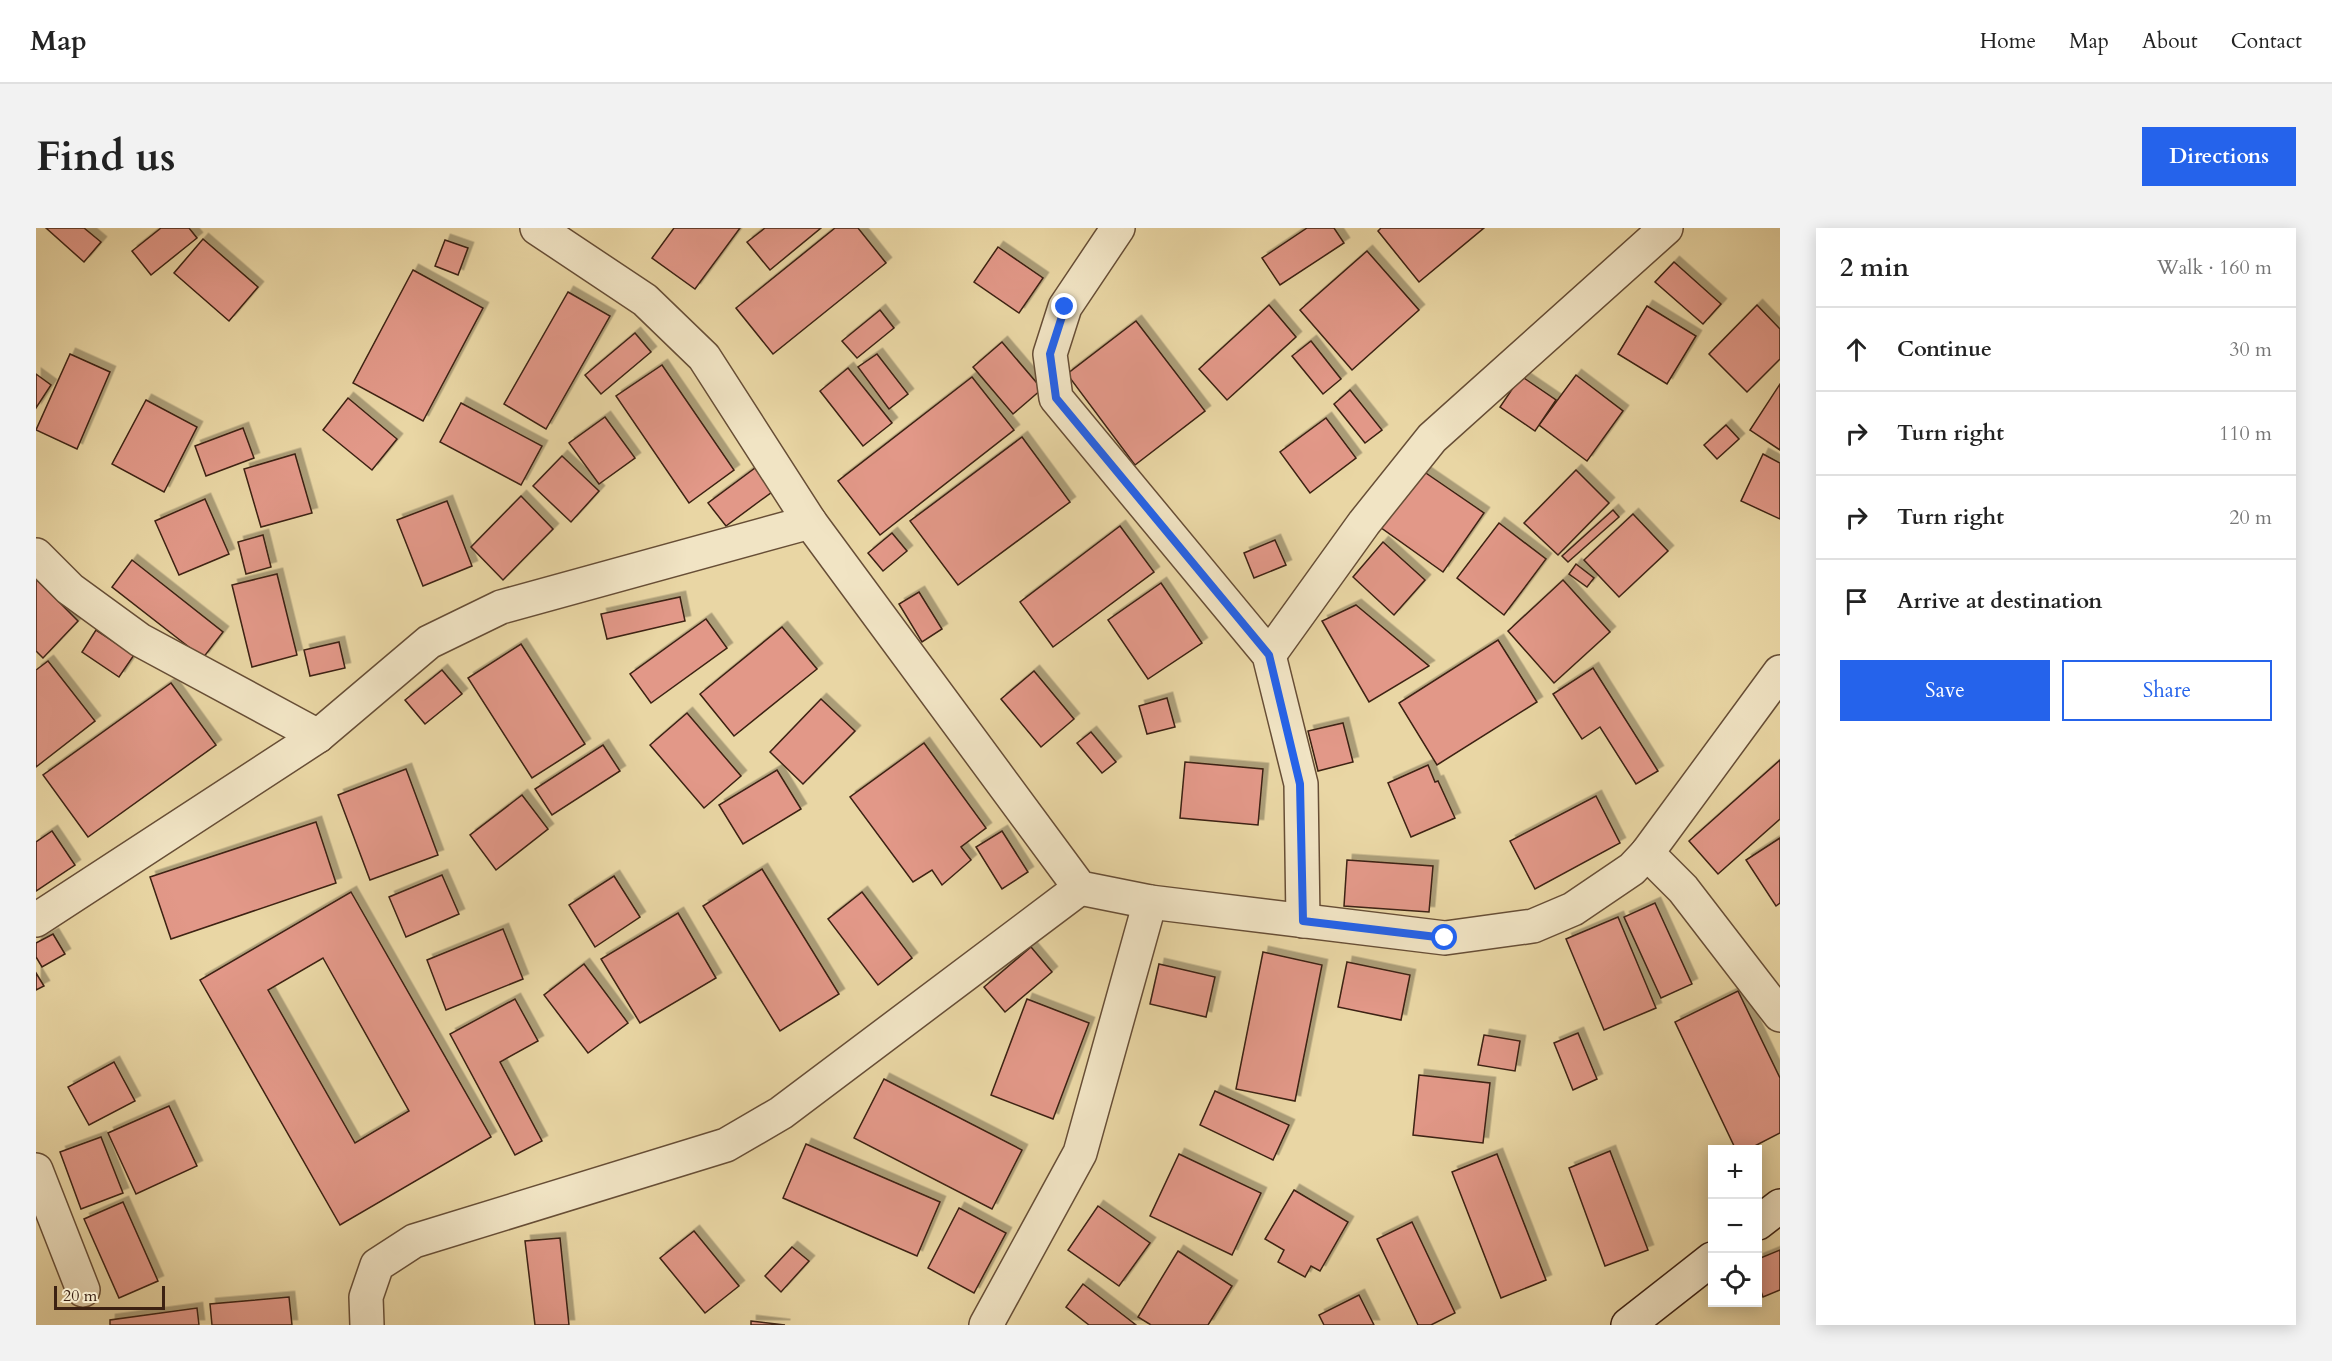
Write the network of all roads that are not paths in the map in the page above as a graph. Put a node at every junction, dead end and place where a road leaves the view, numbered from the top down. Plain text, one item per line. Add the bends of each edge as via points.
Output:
1 (537, 228) edge
2 (1118, 228) edge
3 (1666, 228) edge
4 (810, 522) junction
5 (36, 555) edge
6 (1269, 655) junction
7 (1780, 672) edge
8 (318, 736) junction
9 (1647, 853) junction
10 (1080, 888) junction
11 (1150, 902) junction
12 (36, 920) edge
13 (1303, 921) junction
14 (1780, 1015) edge
15 (36, 1170) edge
16 (1780, 1206) edge
17 (1762, 1220) edge
18 (1708, 1263) edge
19 (83, 1290) dead end
20 (367, 1325) edge
21 (986, 1325) edge
22 (1628, 1325) edge

1 - 4 street via 645,300 704,357
2 - 6 street via 1065,307 1050,354 1056,398
3 - 6 street via 1432,438 1364,523
4 - 8 street via 501,607 429,642
4 - 10 street
5 - 8 street via 70,589 140,640
6 - 13 street via 1300,784
7 - 9 street
8 - 12 street
9 - 13 street via 1632,869 1573,909 1533,926 1445,938
9 - 14 street via 1683,889
10 - 11 street
10 - 20 street via 781,1113 726,1145 414,1241 376,1265 366,1297
11 - 13 street
11 - 21 street via 1080,1153
15 - 19 street
16 - 17 street
18 - 22 street

